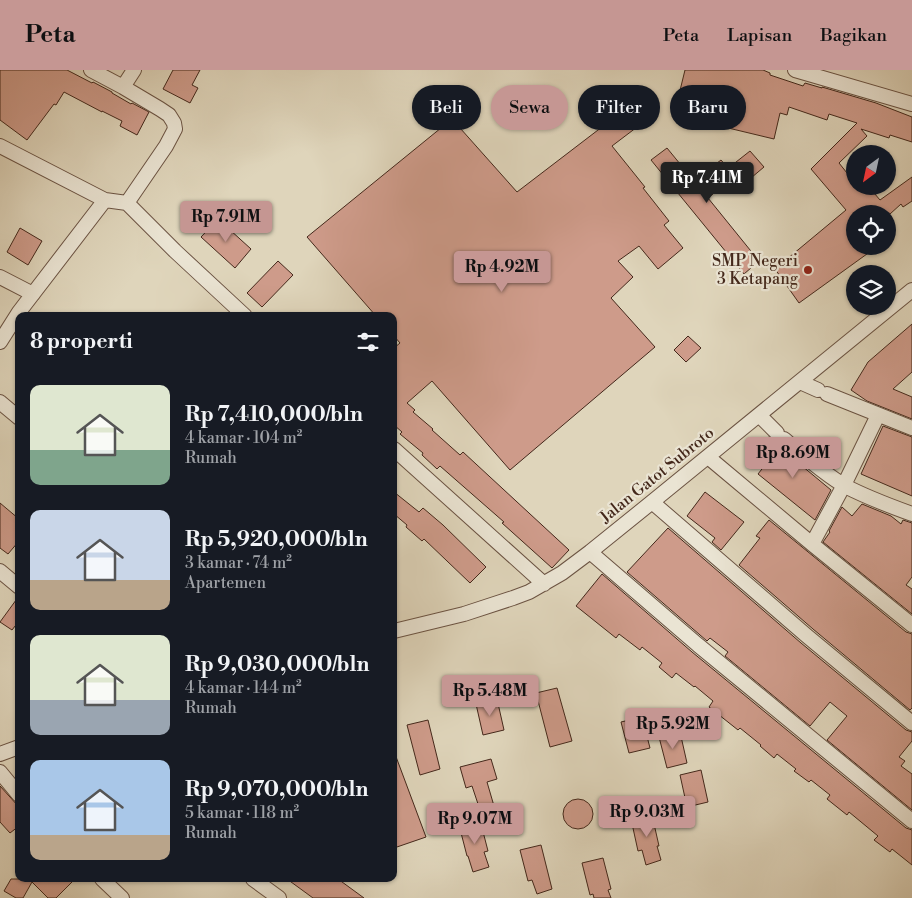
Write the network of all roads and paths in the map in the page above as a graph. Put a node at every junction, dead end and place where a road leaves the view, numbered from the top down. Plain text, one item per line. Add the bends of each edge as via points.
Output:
1 (91, 70) edge
2 (134, 70) edge
3 (795, 70) edge
4 (123, 87) junction
5 (912, 104) edge
6 (0, 146) edge
7 (105, 200) junction
8 (127, 203) junction
9 (0, 277) edge
10 (912, 290) edge
11 (33, 294) junction
12 (21, 312) edge
13 (241, 312) edge
14 (15, 320) edge
15 (0, 342) edge
16 (800, 382) junction
17 (0, 402) edge
18 (15, 415) edge
19 (759, 415) junction
20 (878, 415) junction
21 (912, 428) edge
22 (397, 452) edge
23 (708, 457) junction
24 (844, 485) junction
25 (652, 502) junction
26 (912, 514) edge
27 (812, 544) junction
28 (590, 552) junction
29 (0, 572) edge
30 (15, 584) edge
31 (544, 584) junction
32 (912, 625) edge
33 (397, 630) edge
34 (912, 723) edge
35 (15, 748) edge
36 (0, 754) edge
37 (0, 772) edge
38 (15, 790) edge
39 (912, 821) edge
40 (105, 882) edge
41 (257, 882) edge
42 (122, 898) edge
43 (278, 898) edge

1 - 4 street
2 - 4 street
3 - 5 street
4 - 8 street via 169,115 175,129
6 - 7 street
7 - 8 street
7 - 11 street
8 - 13 street
9 - 11 street
10 - 16 street, Jalan Gatot Subroto
11 - 12 street
14 - 15 street
16 - 19 street, Jalan Gatot Subroto
16 - 20 street
17 - 18 street
19 - 23 street, Jalan Gatot Subroto
19 - 24 street via 780,436
20 - 21 street
20 - 24 street
22 - 31 street
23 - 25 street, Jalan Gatot Subroto
23 - 27 street
24 - 26 street
24 - 27 street
25 - 28 street, Jalan Gatot Subroto
25 - 34 street
27 - 32 street
28 - 31 street, Jalan Gatot Subroto
28 - 39 street
29 - 30 street
31 - 33 street, Jalan Gatot Subroto via 464,614
35 - 36 street
37 - 38 street
40 - 42 street
41 - 43 street

